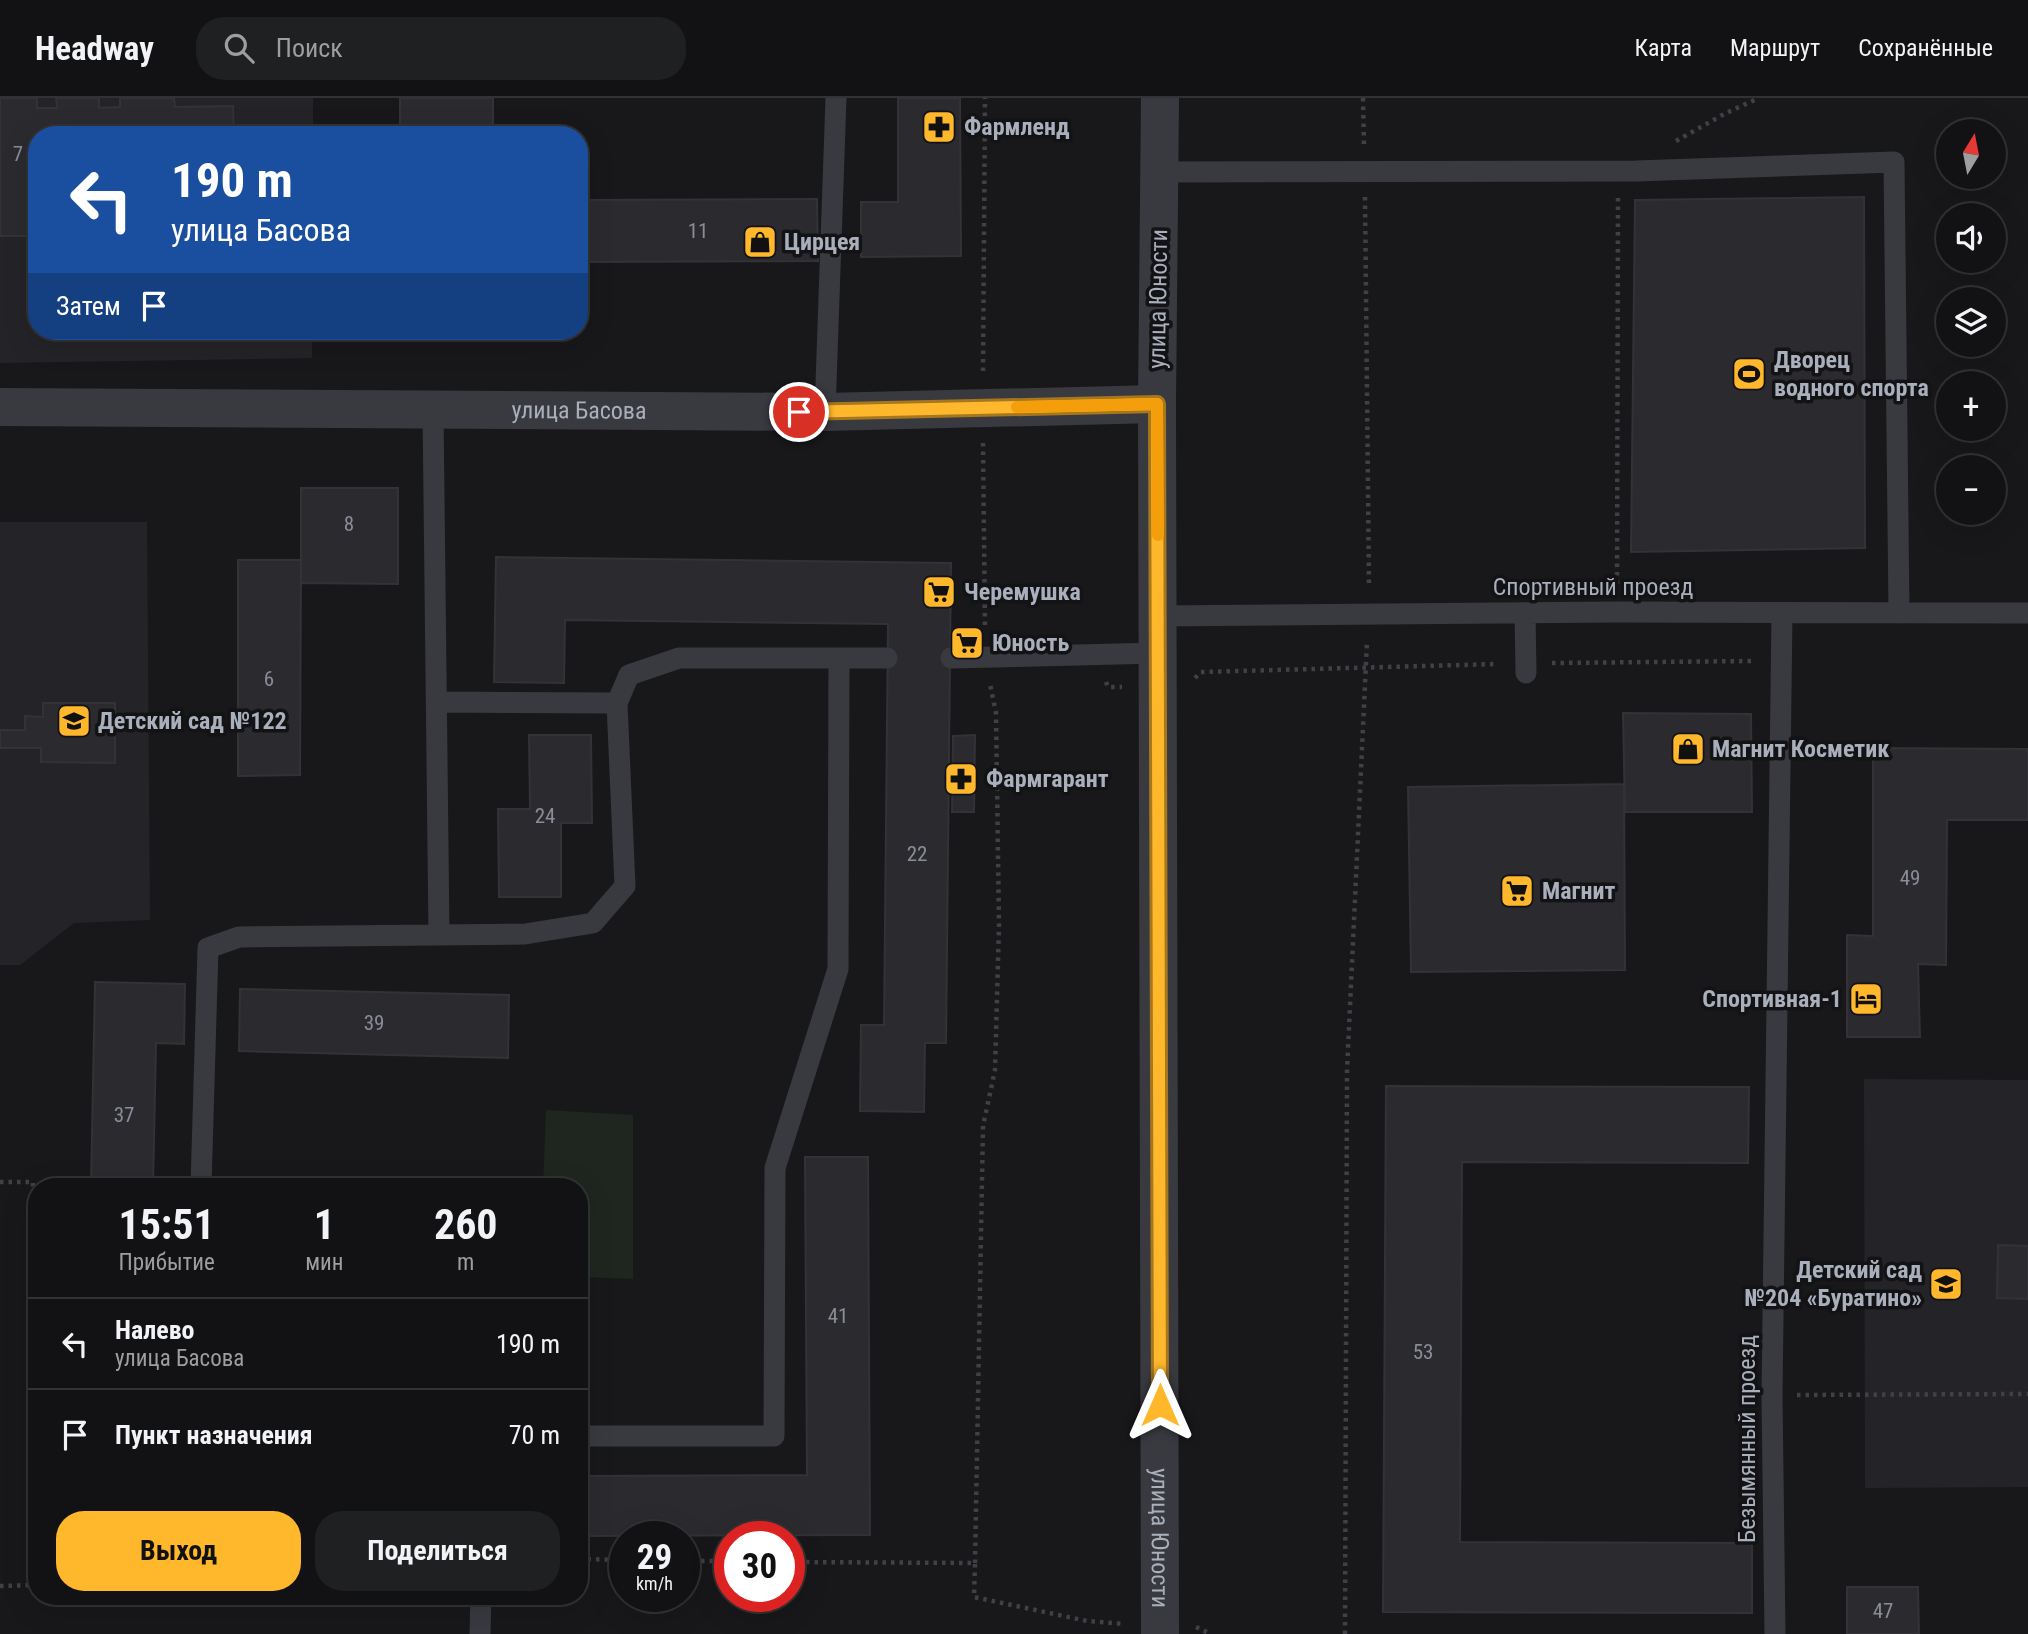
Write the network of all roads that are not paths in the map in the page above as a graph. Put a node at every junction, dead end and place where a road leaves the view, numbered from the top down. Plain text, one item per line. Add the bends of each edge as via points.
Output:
1 (836, 98) edge
2 (1160, 98) edge
3 (1160, 172) junction
4 (1157, 404) junction
5 (0, 407) edge
6 (433, 410) junction
7 (825, 412) junction
8 (1525, 613) junction
9 (1782, 613) junction
10 (1899, 613) junction
11 (2028, 613) edge
12 (1159, 652) junction
13 (839, 658) junction
14 (887, 658) dead end
15 (951, 658) dead end
16 (1525, 668) road end
17 (436, 702) junction
18 (617, 703) junction
19 (439, 935) junction
20 (201, 1178) edge
21 (588, 1436) edge
22 (481, 1605) edge
23 (1160, 1630) edge
24 (480, 1634) edge
25 (1775, 1634) edge

1 - 7 lane
2 - 3 street, улица Юности
3 - 4 street, улица Юности
3 - 10 lane via 1636,171 1894,162
4 - 7 street, улица Басова
4 - 12 street, улица Юности
5 - 6 street, улица Басова
6 - 7 street, улица Басова
6 - 17 lane
8 - 9 lane, Спортивный проезд
8 - 12 lane, Спортивный проезд via 1369,613
8 - 16 lane
9 - 10 lane, Спортивный проезд
9 - 25 lane, Безымянный проезд via 1772,1395
10 - 11 lane, Спортивный проезд
12 - 15 lane, Спортивный проезд
12 - 23 street, улица Юности
13 - 14 lane
13 - 18 lane via 679,658 629,675
13 - 21 lane via 838,969 775,1168 774,1436
17 - 18 lane
17 - 19 lane
18 - 19 lane via 625,886 593,923 525,934
19 - 20 lane via 239,937 208,948
22 - 24 lane

